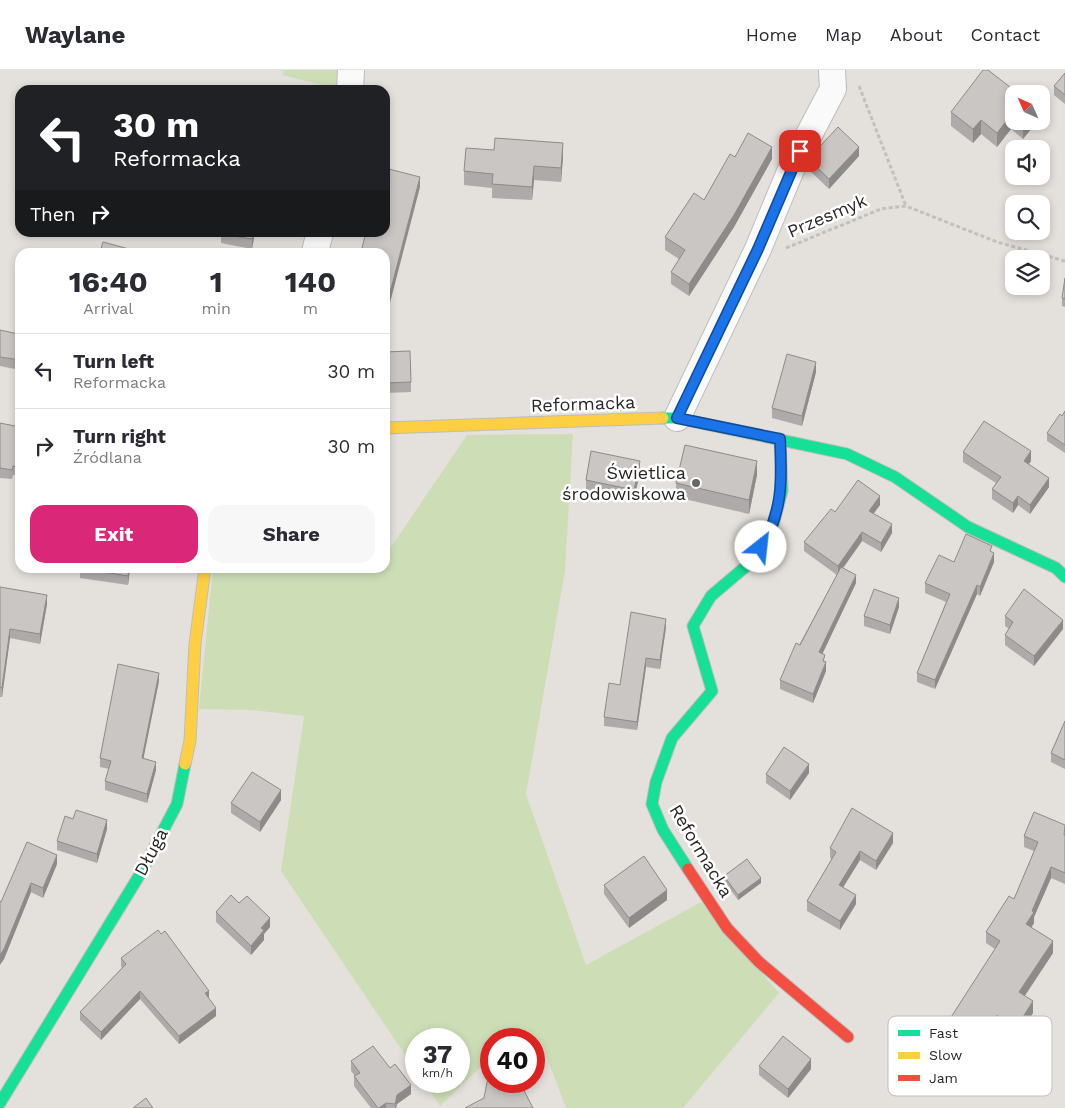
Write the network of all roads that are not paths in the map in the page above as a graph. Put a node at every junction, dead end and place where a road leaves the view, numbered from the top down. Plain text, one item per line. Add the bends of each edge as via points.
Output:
1 (351, 70) edge
2 (841, 75) edge
3 (350, 85) edge
4 (677, 418) junction
5 (390, 428) edge
6 (780, 439) junction
7 (1062, 568) edge
8 (203, 573) edge
9 (848, 1036) dead end
10 (0, 1103) edge

1 - 3 street
2 - 4 street via 792,167 758,249
4 - 5 street, Reformacka
4 - 6 street, Reformacka
6 - 7 street, Reformacka via 847,454 895,477 968,527
6 - 9 street, Reformacka via 782,491 771,532 751,562 711,596 693,626 712,691 672,738 656,782 652,804 663,830 727,928 759,962
8 - 10 street, Długa via 195,644 190,741 177,804 142,870

